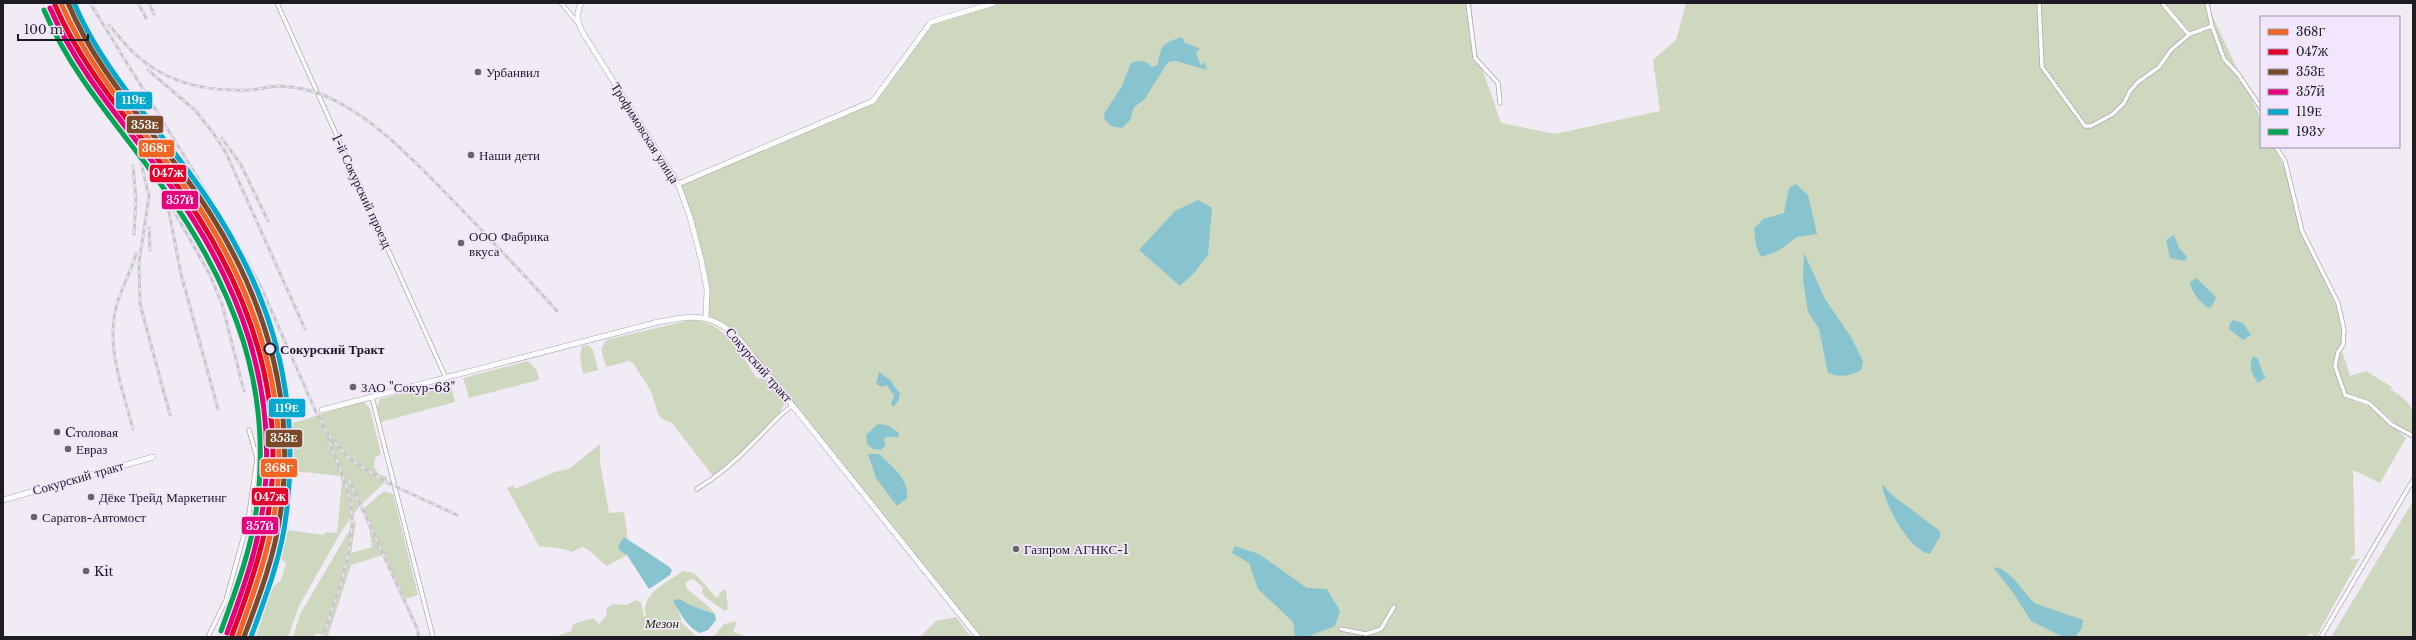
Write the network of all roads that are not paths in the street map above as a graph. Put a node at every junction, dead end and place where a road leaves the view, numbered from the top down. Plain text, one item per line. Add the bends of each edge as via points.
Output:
1 (277, 3) edge
2 (561, 3) edge
3 (582, 3) edge
4 (994, 3) edge
5 (1468, 3) edge
6 (2039, 3) edge
7 (2162, 3) edge
8 (2206, 3) edge
9 (577, 22) junction
10 (2212, 26) junction
11 (2189, 35) junction
12 (1500, 103) dead end
13 (2260, 107) edge
14 (2277, 148) edge
15 (678, 184) junction
16 (706, 318) junction
17 (446, 378) junction
18 (372, 397) junction
19 (793, 405) junction
20 (322, 410) dead end
21 (250, 430) dead end
22 (2413, 436) edge
23 (154, 457) dead end
24 (2413, 480) edge
25 (697, 489) dead end
26 (3, 500) edge
27 (1394, 607) dead end
28 (1340, 629) dead end
29 (208, 637) edge
30 (433, 637) edge
31 (978, 637) edge
32 (2321, 637) edge

1 - 17 street, 1-й Сокурский проезд
2 - 9 street
3 - 9 street
4 - 15 street via 931,22 873,101
5 - 12 street via 1476,58 1498,83
6 - 11 street via 2042,67 2085,126 2091,126 2113,114 2138,82 2160,67 2171,50
7 - 11 street
8 - 10 street
9 - 15 street, Трофимовская улица
10 - 11 street
10 - 13 street via 2224,59 2238,74
14 - 22 street via 2285,161 2302,231 2338,303 2344,330 2343,345 2338,352 2335,366 2345,395 2369,403 2391,424
15 - 16 street, Трофимовская улица via 701,259 707,289
16 - 17 street, Сокурский тракт via 694,316 658,322
16 - 19 street, Сокурский тракт via 722,324 740,340
17 - 18 street, Сокурский тракт
18 - 20 street, Сокурский тракт
18 - 30 street
19 - 25 street via 779,414 739,456
19 - 31 street, Сокурский тракт
21 - 29 street via 258,458 248,520 226,600
23 - 26 street, Сокурский тракт
24 - 32 street
27 - 28 street via 1381,629 1366,634

